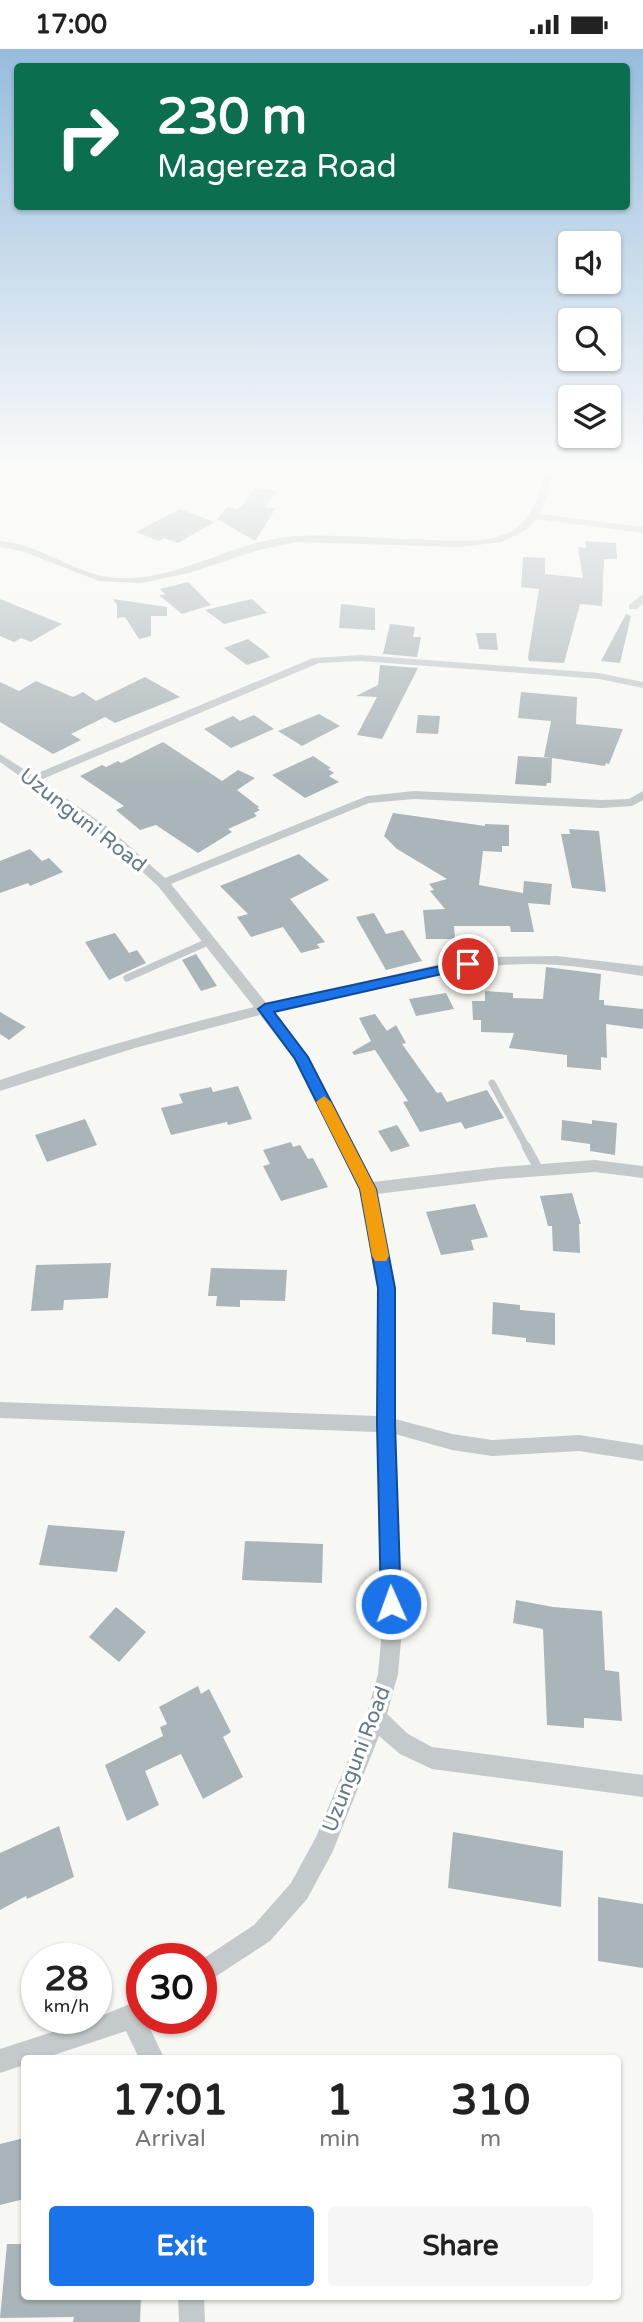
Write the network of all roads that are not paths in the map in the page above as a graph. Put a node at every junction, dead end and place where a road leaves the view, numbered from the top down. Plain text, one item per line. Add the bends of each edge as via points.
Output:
1 (85, 576) edge
2 (153, 576) edge
3 (643, 597) edge
4 (633, 607) dead end
5 (643, 685) edge
6 (0, 757) edge
7 (33, 779) junction
8 (643, 795) edge
9 (163, 883) junction
10 (210, 941) junction
11 (643, 971) edge
12 (127, 978) dead end
13 (265, 1009) junction
14 (492, 1083) dead end
15 (0, 1086) edge
16 (539, 1170) junction
17 (643, 1172) edge
18 (368, 1189) junction
19 (0, 1410) edge
20 (386, 1424) junction
21 (643, 1453) edge
22 (376, 1717) junction
23 (643, 1786) edge
24 (217, 1963) edge
25 (126, 2018) edge
26 (144, 2034) edge
27 (151, 2055) edge
28 (0, 2061) edge
29 (191, 2300) edge
30 (192, 2322) edge

1 - 2 street via 118,581
3 - 4 street
5 - 7 street via 599,676 370,658 317,660
6 - 7 street, Uzunguni Road
7 - 9 street, Uzunguni Road via 106,832
8 - 9 street via 632,801 602,804 385,796 349,806
9 - 10 street, Uzunguni Road
10 - 12 lane
10 - 13 street, Uzunguni Road
11 - 13 street via 585,962 504,960
13 - 15 street via 63,1064
13 - 18 street, Uzunguni Road via 301,1057
14 - 16 lane
16 - 17 street via 595,1167
16 - 18 street
18 - 20 street, Uzunguni Road via 386,1288
19 - 20 street
20 - 21 street via 492,1448 579,1443
20 - 22 street, Uzunguni Road via 392,1630 388,1674
22 - 23 street via 395,1739 432,1758
22 - 24 street, Uzunguni Road via 324,1845 299,1891 262,1933
25 - 28 street
26 - 27 street
29 - 30 street

